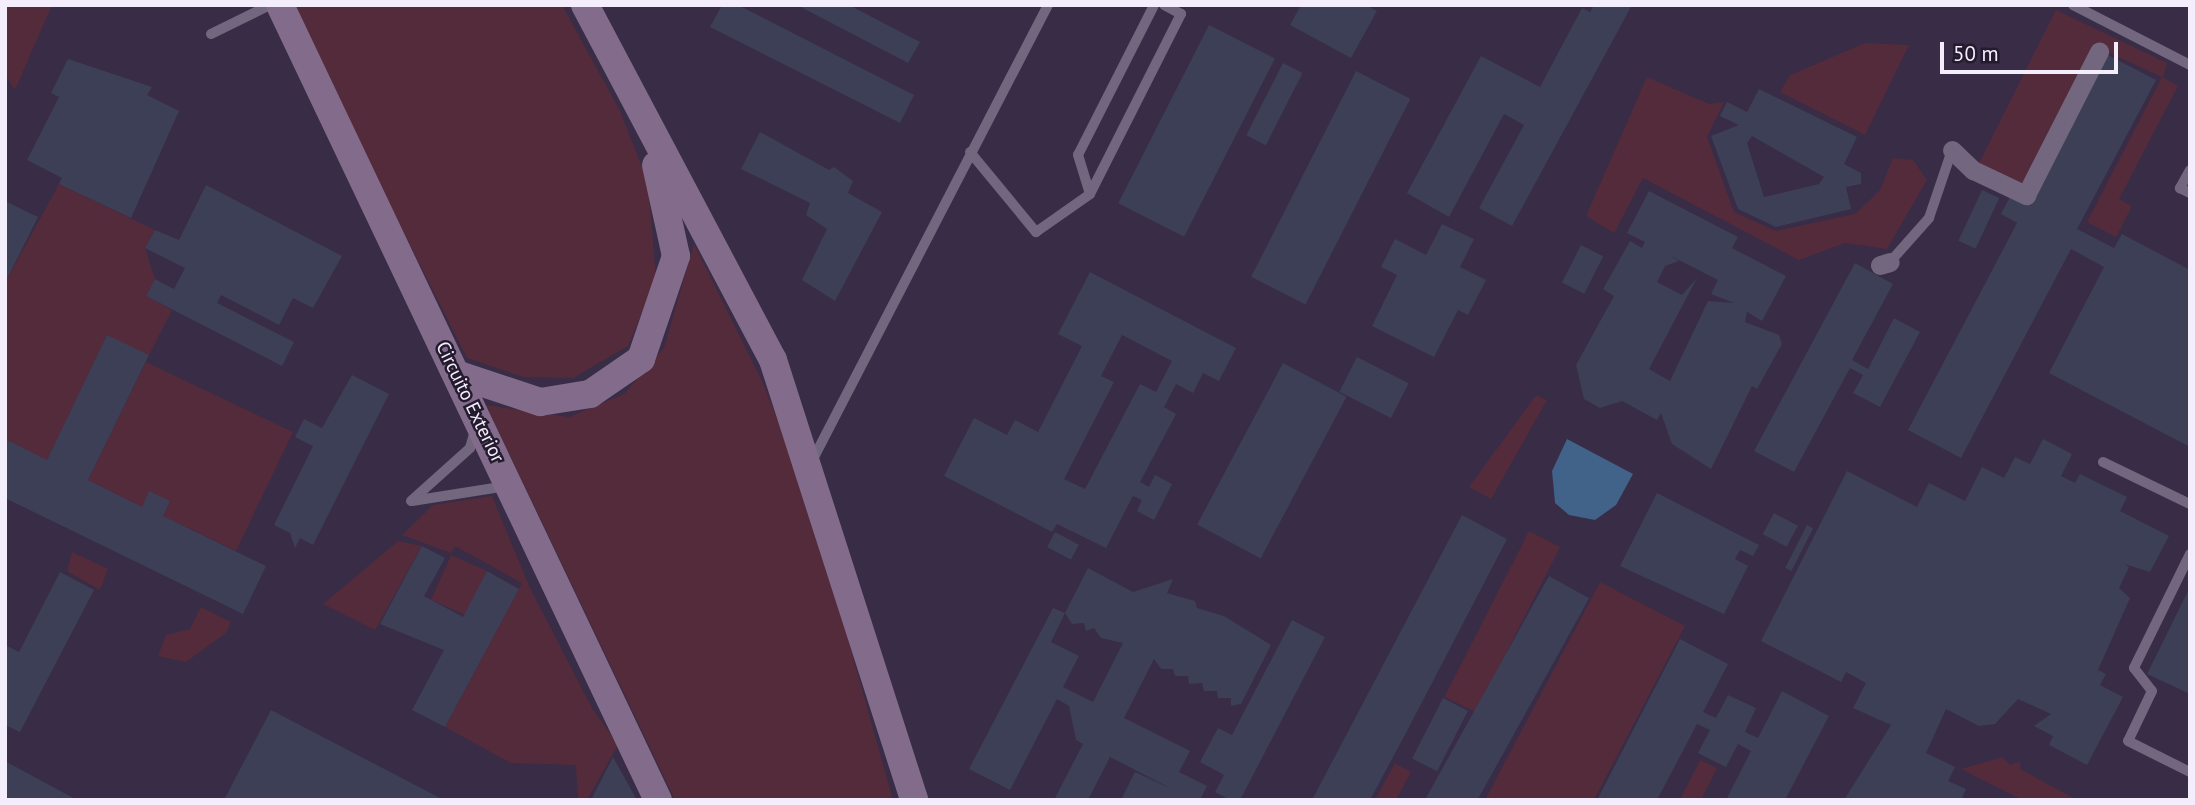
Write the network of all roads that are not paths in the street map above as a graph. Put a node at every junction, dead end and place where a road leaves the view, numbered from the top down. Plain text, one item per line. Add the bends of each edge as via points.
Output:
1 (270, 5) edge
2 (280, 5) edge
3 (585, 5) edge
4 (1048, 5) edge
5 (1154, 5) edge
6 (1164, 5) edge
7 (2073, 5) edge
8 (211, 34) dead end
9 (2099, 52) dead end
10 (2190, 65) edge
11 (637, 105) junction
12 (1951, 150) joint
13 (971, 152) junction
14 (2190, 170) edge
15 (2190, 193) edge
16 (1090, 194) junction
17 (1885, 263) dead end
18 (456, 374) junction
19 (479, 417) junction
20 (2103, 462) dead end
21 (811, 464) junction
22 (509, 486) junction
23 (2190, 504) edge
24 (2190, 554) edge
25 (2190, 772) edge
26 (658, 800) edge
27 (914, 800) edge

1 - 8 lane
2 - 18 street, Circuito Exterior
3 - 11 street
4 - 13 lane
5 - 16 lane via 1078,155
6 - 16 lane via 1181,14
7 - 10 lane
9 - 12 street via 2026,195 1973,170
11 - 18 street via 665,191 676,256 641,359 590,394 540,402
11 - 21 street via 774,360
12 - 17 lane via 1929,218
13 - 16 lane via 1036,232
13 - 21 lane
14 - 15 lane via 2180,188
18 - 19 street, Circuito Exterior
19 - 22 street, Circuito Exterior
19 - 22 lane via 470,448 411,501
20 - 23 lane
21 - 27 street
22 - 26 street, Circuito Exterior
24 - 25 lane via 2134,668 2152,691 2128,741

